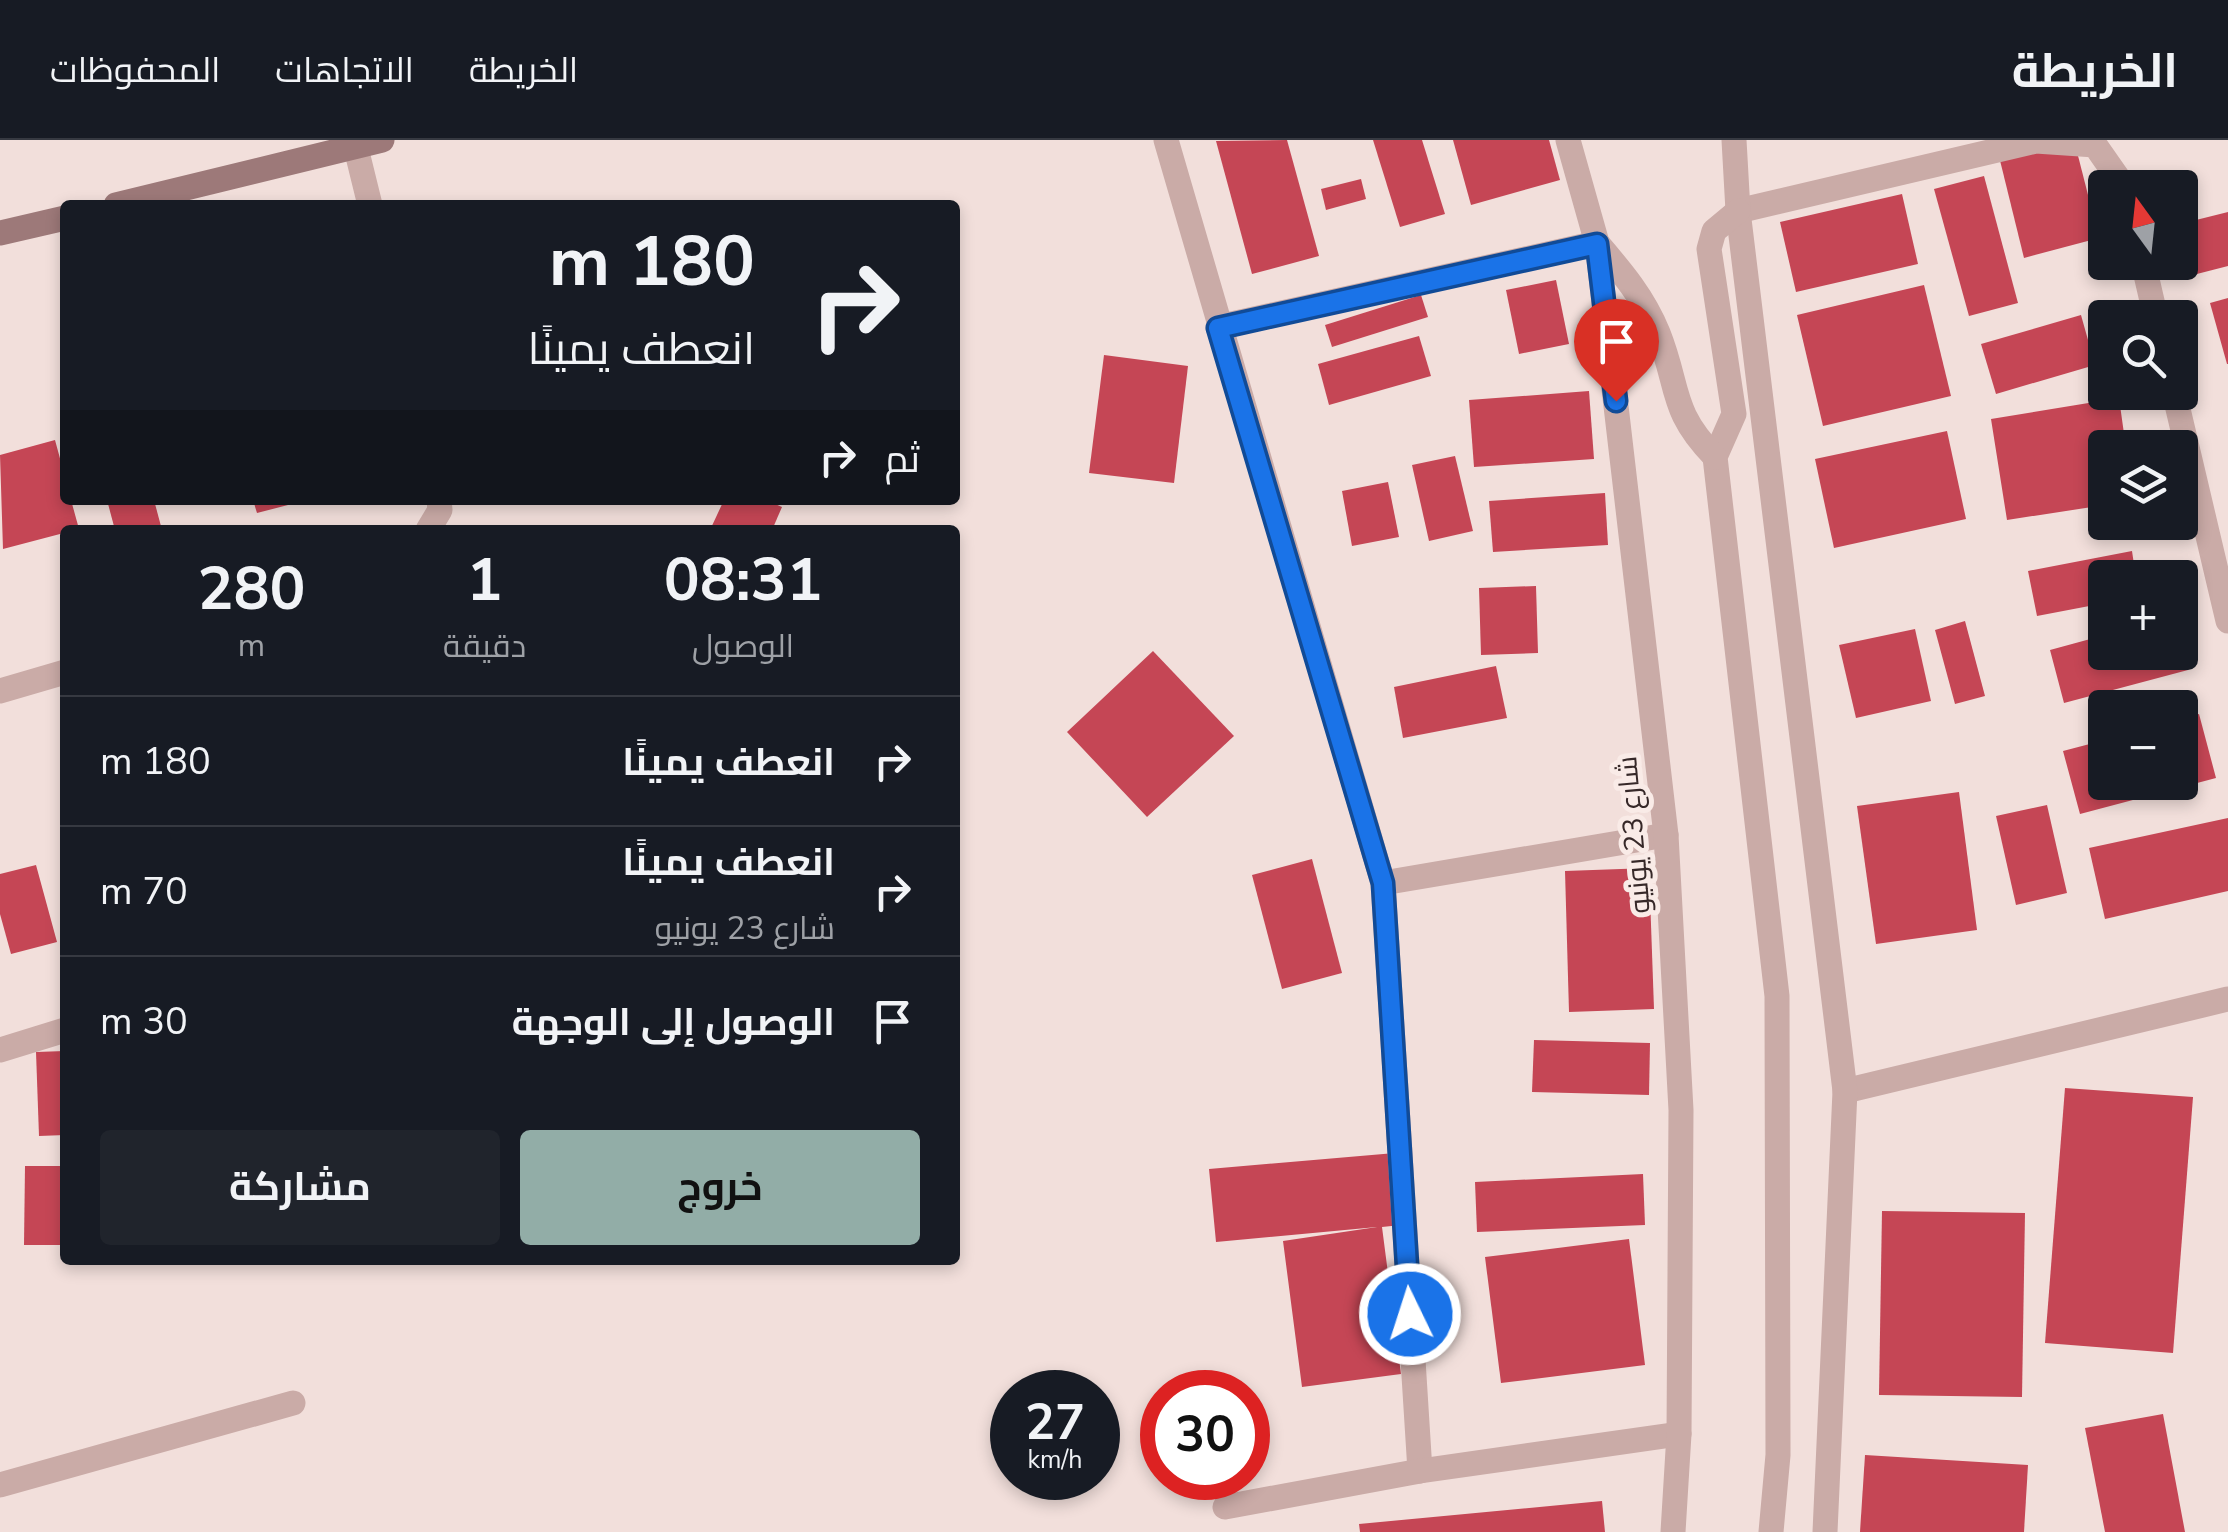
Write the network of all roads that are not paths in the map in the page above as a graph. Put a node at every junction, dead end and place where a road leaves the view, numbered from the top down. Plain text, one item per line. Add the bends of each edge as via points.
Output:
1 (382, 140) edge
2 (1166, 140) edge
3 (1568, 140) edge
4 (1734, 140) edge
5 (354, 143) edge
6 (2115, 170) edge
7 (135, 200) edge
8 (369, 200) edge
9 (1738, 211) junction
10 (60, 219) edge
11 (0, 234) edge
12 (1597, 244) junction
13 (1218, 328) junction
14 (2178, 410) edge
15 (1715, 458) junction
16 (2228, 621) edge
17 (60, 673) edge
18 (0, 691) edge
19 (1666, 835) junction
20 (1383, 883) junction
21 (2228, 1000) edge
22 (60, 1032) edge
23 (0, 1050) edge
24 (1845, 1091) junction
25 (293, 1402) dead end
26 (1679, 1434) junction
27 (1420, 1471) junction
28 (0, 1485) edge
29 (1224, 1507) dead end
30 (1673, 1532) edge
31 (1771, 1532) edge
32 (1825, 1532) edge

1 - 5 main road
2 - 13 street
3 - 12 street, شارع 23 يونيو
4 - 9 street
5 - 7 main road
5 - 8 street
6 - 9 street via 2094,146 2036,141
9 - 15 street via 1714,230 1709,249 1734,414
9 - 24 street
10 - 11 main road
12 - 13 street
12 - 15 street via 1637,289 1660,336 1677,408
12 - 19 street, شارع 23 يونيو
13 - 20 street
14 - 16 street
15 - 31 street via 1777,996 1778,1436
17 - 18 street
19 - 20 street
19 - 26 street, شارع 23 يونيو via 1681,1110
20 - 27 street
21 - 24 street
22 - 23 street
24 - 32 street
25 - 28 street
26 - 27 street
26 - 30 street, شارع 23 يونيو
27 - 29 street

